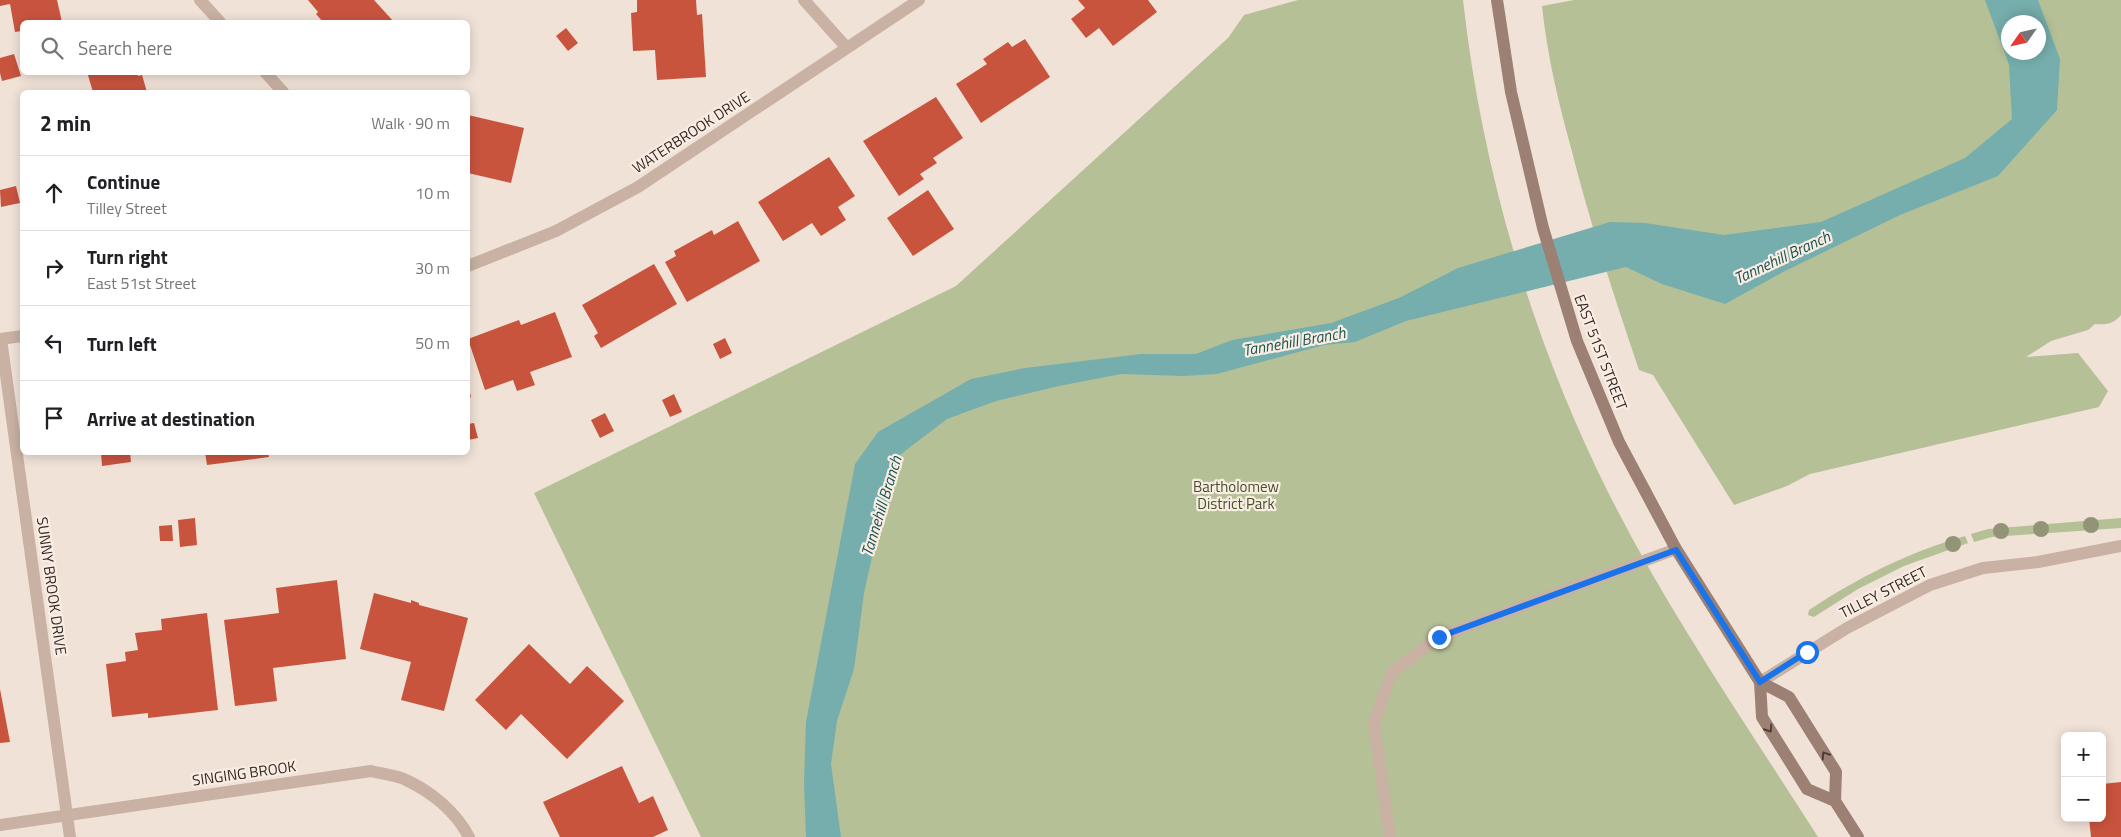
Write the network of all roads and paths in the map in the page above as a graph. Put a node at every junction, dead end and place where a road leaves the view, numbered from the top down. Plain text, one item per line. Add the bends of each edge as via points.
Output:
1 (200, 0) edge
2 (804, 0) edge
3 (919, 0) edge
4 (1497, 0) edge
5 (218, 20) edge
6 (847, 48) junction
7 (268, 75) edge
8 (280, 90) edge
9 (470, 265) edge
10 (20, 336) edge
11 (1, 339) edge
12 (2121, 546) edge
13 (1676, 550) junction
14 (1760, 682) junction
15 (1835, 801) junction
16 (67, 814) junction
17 (0, 825) edge
18 (70, 837) edge
19 (469, 837) edge
20 (1390, 837) edge
21 (1858, 837) edge

1 - 5 street
2 - 6 street
3 - 6 street, WATERBROOK DRIVE
4 - 13 main road, EAST 51ST STREET via 1511,92 1543,228 1568,314 1619,442
6 - 9 street, WATERBROOK DRIVE via 638,187 556,231
7 - 8 street
10 - 11 street
11 - 16 street, SUNNY BROOK DRIVE
12 - 14 street, TILLEY STREET via 2038,562 1983,568 1930,584 1847,628
13 - 14 main road, EAST 51ST STREET
13 - 20 street via 1439,637 1392,672 1374,723
15 -> 14 main road via 1836,772 1789,697
14 -> 15 main road, EAST 51ST STREET via 1762,717 1767,726 1807,789
15 - 21 main road
16 - 17 street, SINGING BROOK
16 - 18 street, SUNNY BROOK DRIVE
16 - 19 street, SINGING BROOK via 371,772 405,779 436,798 461,822

